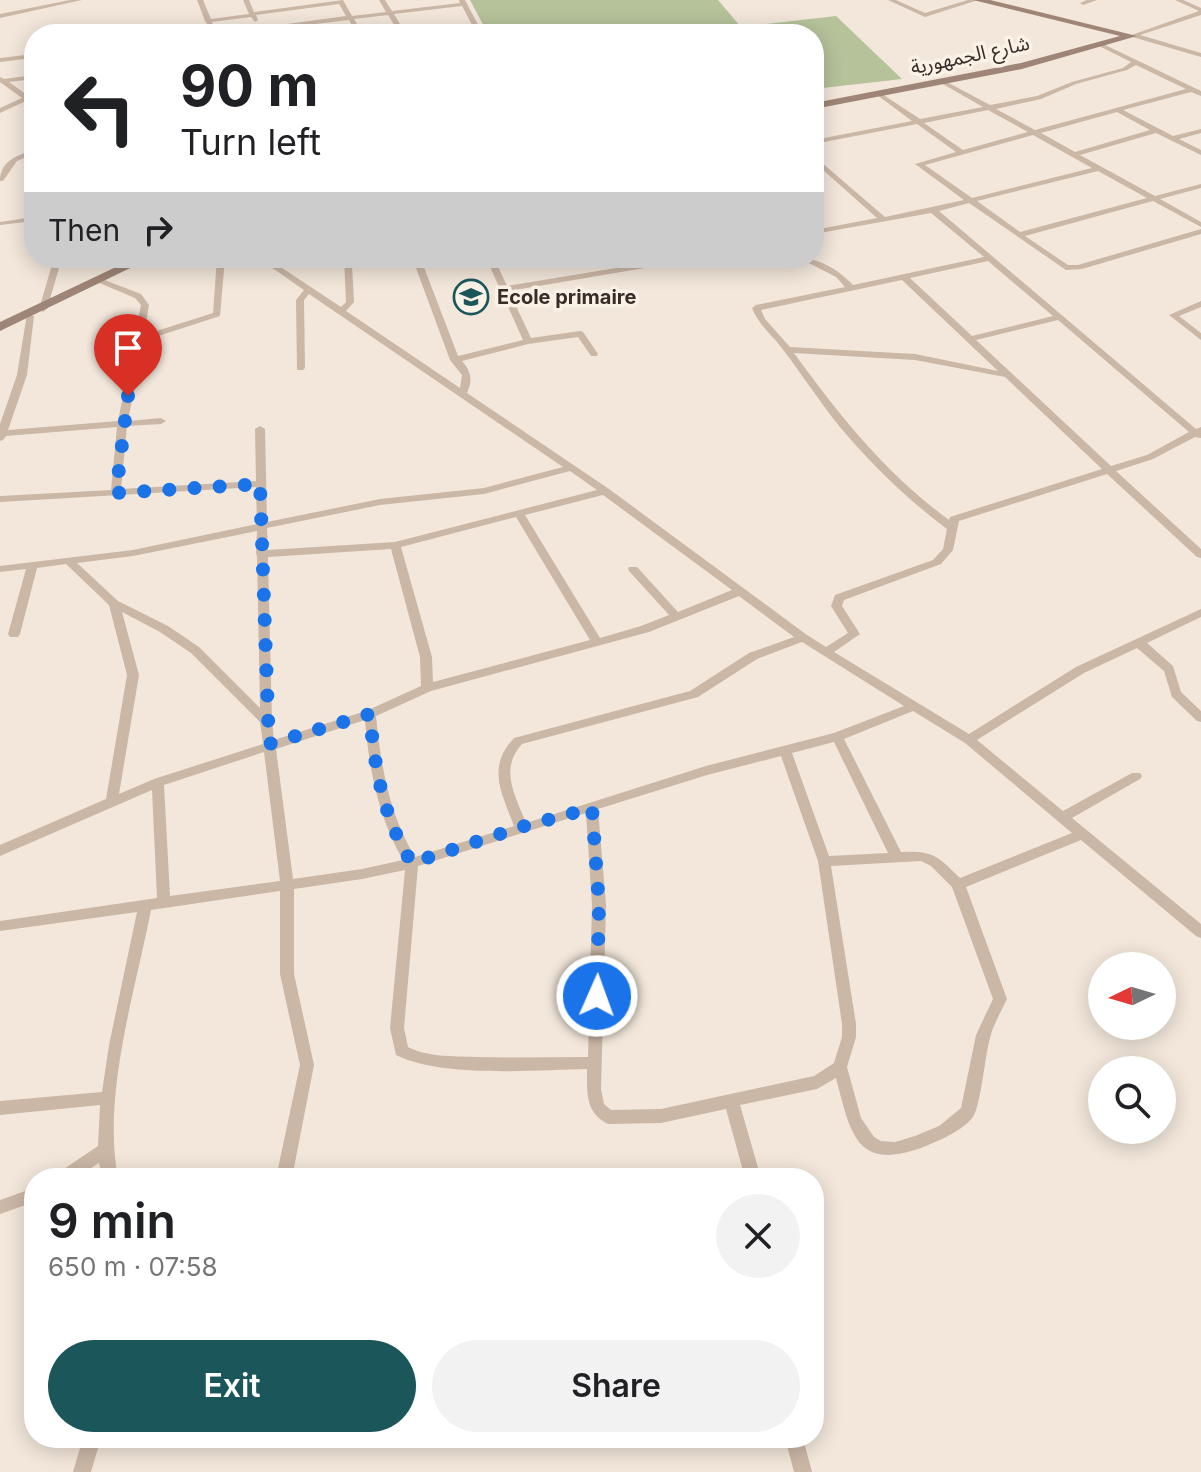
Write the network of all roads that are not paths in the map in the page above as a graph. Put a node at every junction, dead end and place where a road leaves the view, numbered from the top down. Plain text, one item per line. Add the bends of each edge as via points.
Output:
1 (79, 0) edge
2 (200, 0) edge
3 (246, 0) edge
4 (382, 0) edge
5 (891, 0) edge
6 (976, 0) edge
7 (1094, 0) edge
8 (1178, 0) edge
9 (340, 1) edge
10 (463, 2) edge
11 (1083, 3) dead end
12 (1201, 12) edge
13 (390, 13) junction
14 (253, 14) junction
15 (0, 16) edge
16 (351, 18) junction
17 (208, 21) junction
18 (210, 24) edge
19 (257, 24) edge
20 (309, 24) edge
21 (355, 24) edge
22 (397, 24) edge
23 (475, 24) edge
24 (1106, 29) junction
25 (1132, 36) junction
26 (1108, 44) junction
27 (1201, 55) edge
28 (24, 57) edge
29 (0, 60) edge
30 (1135, 62) junction
31 (24, 78) edge
32 (2, 80) edge
33 (943, 82) junction
34 (1197, 92) edge
35 (879, 94) junction
36 (24, 95) edge
37 (24, 102) edge
38 (824, 104) edge
39 (990, 107) junction
40 (0, 111) edge
41 (1121, 112) junction
42 (917, 121) junction
43 (1157, 130) junction
44 (1201, 131) edge
45 (1036, 132) junction
46 (1172, 138) junction
47 (824, 140) edge
48 (960, 151) junction
49 (1201, 153) edge
50 (4, 154) dead end
51 (1076, 154) junction
52 (24, 156) edge
53 (14, 159) junction
54 (824, 167) edge
55 (1100, 168) junction
56 (0, 179) edge
57 (1201, 186) edge
58 (1157, 199) junction
59 (969, 202) junction
60 (933, 210) junction
61 (882, 218) junction
62 (24, 221) edge
63 (1, 225) edge
64 (1201, 225) edge
65 (824, 230) edge
66 (1201, 231) edge
67 (1018, 235) junction
68 (987, 259) junction
69 (824, 266) edge
70 (55, 268) edge
71 (125, 268) edge
72 (220, 268) edge
73 (277, 268) edge
74 (348, 268) edge
75 (420, 268) edge
76 (495, 268) edge
77 (630, 268) edge
78 (905, 278) junction
79 (99, 281) junction
80 (309, 289) junction
81 (505, 289) junction
82 (852, 289) junction
83 (1201, 304) edge
84 (43, 309) junction
85 (343, 310) junction
86 (30, 316) junction
87 (1057, 318) junction
88 (0, 327) edge
89 (1201, 337) edge
90 (139, 339) junction
91 (970, 339) junction
92 (528, 341) junction
93 (788, 350) junction
94 (594, 354) dead end
95 (455, 360) junction
96 (300, 368) dead end
97 (1010, 376) junction
98 (463, 393) junction
99 (5, 412) edge
100 (161, 421) dead end
101 (122, 425) junction
102 (260, 429) dead end
103 (1199, 433) edge
104 (1, 435) edge
105 (571, 468) junction
106 (1109, 470) junction
107 (260, 484) junction
108 (605, 491) junction
109 (116, 493) junction
110 (0, 499) edge
111 (520, 515) junction
112 (261, 525) junction
113 (951, 527) junction
114 (395, 545) junction
115 (261, 554) junction
116 (1201, 555) edge
117 (70, 563) junction
118 (32, 566) junction
119 (0, 569) edge
120 (633, 569) dead end
121 (740, 591) junction
122 (114, 604) junction
123 (1201, 613) edge
124 (677, 617) junction
125 (14, 634) dead end
126 (803, 638) junction
127 (596, 641) junction
128 (1138, 642) junction
129 (825, 653) junction
130 (427, 688) junction
131 (913, 707) junction
132 (370, 714) junction
133 (1201, 718) edge
134 (266, 721) junction
135 (837, 737) junction
136 (969, 740) junction
137 (269, 744) junction
138 (785, 749) junction
139 (1136, 776) dead end
140 (158, 782) junction
141 (112, 799) junction
142 (592, 808) junction
143 (1063, 817) junction
144 (521, 827) junction
145 (1082, 834) junction
146 (0, 851) edge
147 (896, 855) junction
148 (824, 861) junction
149 (412, 863) junction
150 (958, 884) junction
151 (287, 885) junction
152 (164, 903) junction
153 (145, 906) junction
154 (1198, 925) edge
155 (0, 926) edge
156 (596, 1063) junction
157 (840, 1067) junction
158 (109, 1098) junction
159 (731, 1101) junction
160 (0, 1108) edge
161 (104, 1151) junction
162 (78, 1168) edge
163 (108, 1168) edge
164 (286, 1168) edge
165 (750, 1168) edge
166 (24, 1199) edge
167 (0, 1207) edge
168 (89, 1448) edge
169 (797, 1448) edge
170 (82, 1472) edge
171 (803, 1472) edge

1 - 15 street
2 - 17 street
3 - 14 street
4 - 13 street
5 - 6 street via 925,15
6 - 24 main road
7 - 11 street
8 - 12 street
9 - 14 street
9 - 16 street
10 - 13 street
10 - 23 street
12 - 25 street
13 - 16 street
13 - 22 street
14 - 17 street
14 - 19 street
16 - 20 street
16 - 21 street
17 - 18 street
24 - 25 main road
24 - 26 main road via 1115,37
25 - 26 main road, شارع الجمهورية
25 - 27 street
26 - 30 street
26 - 33 main road, شارع الجمهورية
28 - 29 street
30 - 34 street
30 - 39 street via 1046,97
31 - 32 street
32 - 36 street
33 - 35 main road, شارع الجمهورية
33 - 39 street
34 - 41 street
35 - 38 main road, شارع الجمهورية
35 - 42 street
37 - 40 street
39 - 42 street
39 - 45 street
41 - 43 street
41 - 45 street
42 - 47 street
42 - 48 street
43 - 46 street
43 - 51 street
44 - 46 street
45 - 48 street
45 - 51 street
46 - 49 street
48 - 59 street via 919,164
50 - 53 street
51 - 55 street
52 - 53 street
53 - 56 street
54 - 61 street
55 - 58 street
55 - 59 street
57 - 58 street
58 - 64 street
58 - 67 street
59 - 60 street
59 - 67 street
60 - 61 street
60 - 68 street
61 - 65 street
62 - 63 street
66 - 67 street via 1071,268
68 - 78 street
68 - 87 street
69 - 82 street
70 - 84 street
71 - 79 main road
72 - 90 street via 217,314
73 - 80 street
74 - 85 street via 350,302
75 - 95 street
76 - 81 street
77 - 81 street
78 - 82 street
78 - 91 street
79 - 84 main road
79 - 90 street via 144,300
80 - 85 street
80 - 96 street via 300,300
81 - 92 street
82 - 93 street via 756,308
83 - 89 street via 1173,315
84 - 86 main road
85 - 98 street
86 - 88 main road
86 - 99 street via 22,375
87 - 91 street
87 - 103 street
90 - 101 street
91 - 97 street
92 - 94 street via 577,333
92 - 95 street
93 - 97 street via 915,357
93 - 113 street via 822,402 872,458 916,503
95 - 98 street via 467,374
97 - 106 street
98 - 105 street
99 - 104 street
100 - 101 street
101 - 104 street
101 - 109 street
102 - 107 street
103 - 106 street
105 - 108 street
105 - 112 street via 484,491 380,502
106 - 113 street via 956,517
106 - 116 street
107 - 109 street
107 - 112 street
108 - 111 street
108 - 121 street
109 - 110 street
111 - 114 street
111 - 127 street
112 - 115 street
112 - 117 street
113 - 129 street via 948,550 937,562 839,598 836,606 854,634
114 - 115 street
114 - 130 street via 426,657
115 - 134 street
117 - 118 street
117 - 122 street
118 - 119 street
118 - 125 street
120 - 124 street
121 - 124 street
121 - 126 street
122 - 134 street via 195,650
122 - 141 street via 133,675
123 - 128 street
124 - 127 street
126 - 129 street
126 - 144 street via 753,656 694,694 518,741 502,769
127 - 130 street
128 - 133 street via 1169,669 1176,694
128 - 136 street via 1080,670
129 - 131 street
130 - 132 street
131 - 135 street
131 - 136 street
132 - 137 street
132 - 149 street via 374,767 399,845
134 - 137 street
135 - 138 street
135 - 147 street
136 - 143 street
137 - 140 street
137 - 151 street
138 - 142 street
138 - 148 street
139 - 143 street
140 - 141 street
140 - 152 street
141 - 146 street
142 - 144 street
142 - 156 street via 599,905
143 - 145 street
144 - 149 street
145 - 150 street
145 - 154 street
147 - 148 street
147 - 150 street via 932,859
148 - 157 street via 849,1024
149 - 151 street
149 - 156 street via 397,1028 403,1054 491,1064
150 - 157 street via 1000,999 983,1035 968,1111 936,1135 882,1152 860,1129
151 - 152 street
151 - 164 street via 287,974 307,1065
152 - 153 street
153 - 155 street
153 - 158 street
156 - 159 street via 597,1107 608,1117 661,1116
157 - 159 street via 817,1082
158 - 160 street
158 - 161 street
159 - 165 street
161 - 162 street
161 - 163 street
166 - 167 street
168 - 170 street
169 - 171 street

